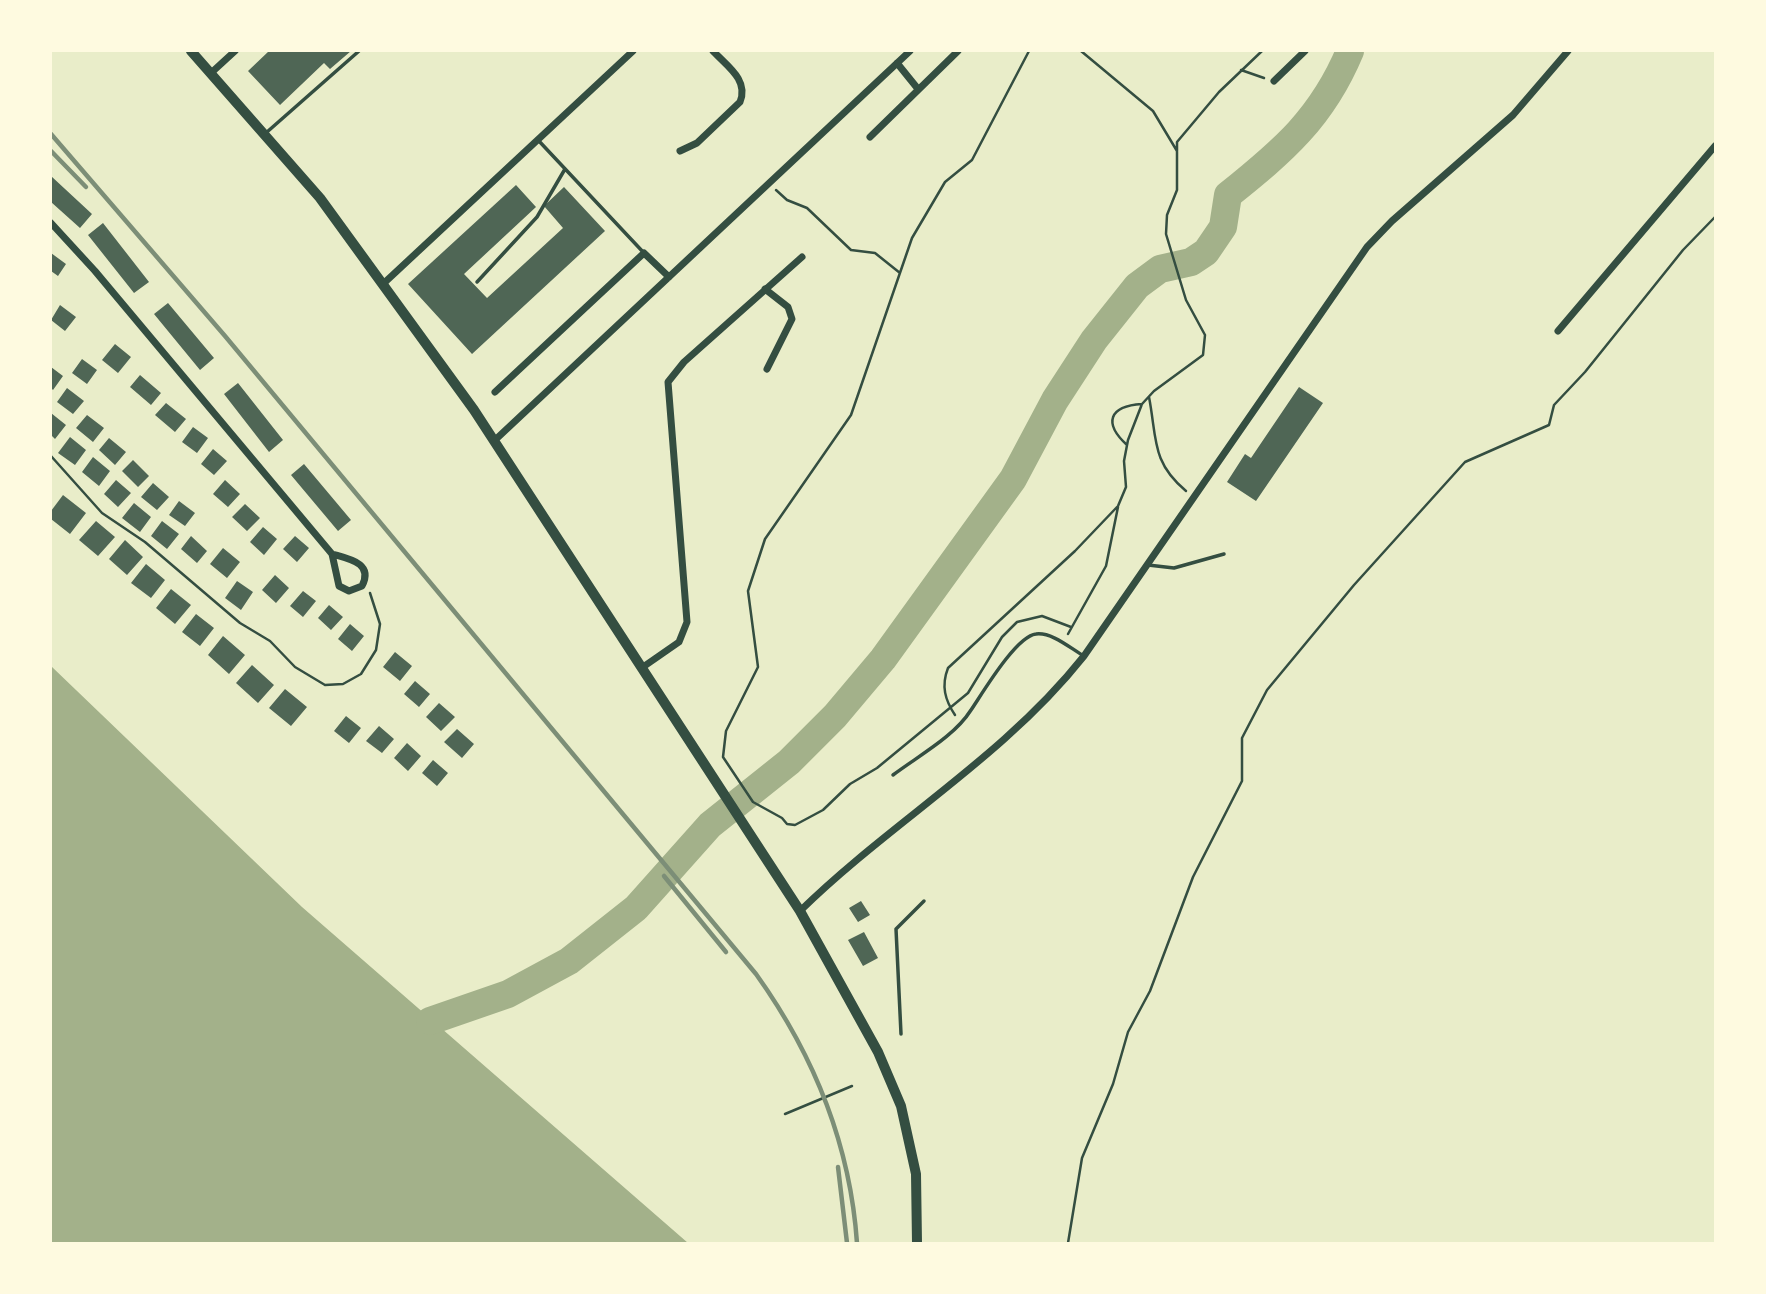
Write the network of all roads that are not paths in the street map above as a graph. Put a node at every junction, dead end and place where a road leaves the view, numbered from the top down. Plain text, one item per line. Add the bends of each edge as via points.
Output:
1 (191, 51) edge
2 (235, 51) edge
3 (359, 51) edge
4 (713, 51) edge
5 (910, 51) edge
6 (958, 51) edge
7 (1305, 51) edge
8 (1567, 51) edge
9 (629, 52) edge
10 (897, 63) junction
11 (211, 73) junction
12 (1274, 81) road end
13 (918, 89) junction
14 (265, 134) junction
15 (870, 137) dead end
16 (538, 140) junction
17 (1714, 150) edge
18 (680, 151) dead end
19 (565, 169) junction
20 (51, 223) edge
21 (644, 253) junction
22 (802, 257) dead end
23 (669, 277) junction
24 (477, 282) dead end
25 (383, 284) junction
26 (765, 289) junction
27 (1558, 331) dead end
28 (767, 369) dead end
29 (495, 392) dead end
30 (494, 441) junction
31 (331, 554) junction
32 (1224, 554) dead end
33 (1146, 565) junction
34 (1084, 656) junction
35 (643, 667) junction
36 (893, 775) dead end
37 (924, 901) dead end
38 (800, 911) junction
39 (901, 1034) dead end
40 (917, 1243) edge

1 - 11 main road
2 - 11 street
3 - 14 lane
4 - 18 street via 740,80 744,92 740,102 697,143
5 - 10 street
6 - 13 street
7 - 12 street
8 - 33 street via 1513,115 1367,247
9 - 16 street
10 - 13 street
10 - 23 street
11 - 14 main road
13 - 15 street
14 - 25 main road via 320,198
16 - 19 lane
16 - 25 street
17 - 27 street
19 - 21 lane
19 - 24 lane via 537,217
20 - 31 street
21 - 23 street
21 - 29 street
22 - 26 street
23 - 30 street
25 - 30 main road
26 - 28 street via 788,307 792,319
26 - 35 street via 684,362 667,386 687,622 679,642
30 - 35 main road
31 - 31 street via 364,567 362,586 349,591 339,586
32 - 33 lane via 1174,568
33 - 34 street
34 - 36 lane via 1047,635 1031,635 1012,653 961,723
34 - 38 street via 1043,706 1001,744
35 - 38 main road
37 - 39 lane via 897,926
38 - 40 main road via 878,1052 901,1106 916,1174

